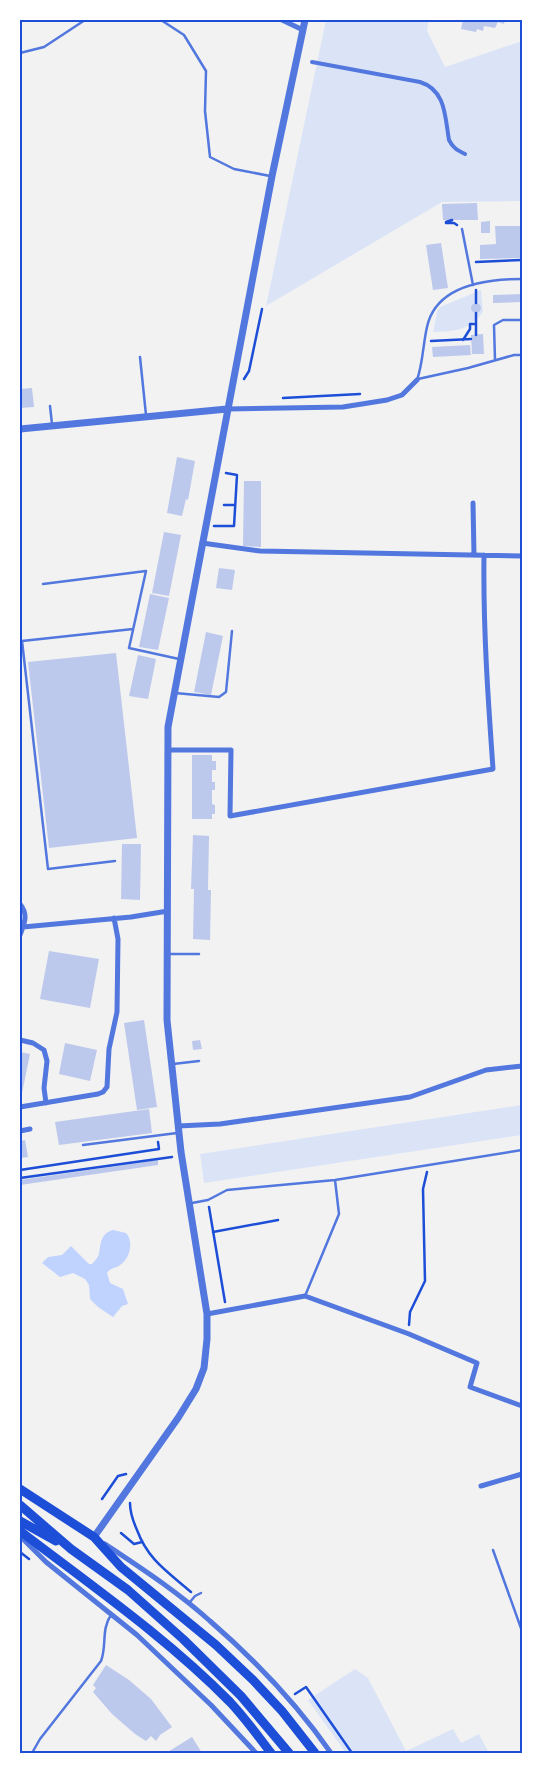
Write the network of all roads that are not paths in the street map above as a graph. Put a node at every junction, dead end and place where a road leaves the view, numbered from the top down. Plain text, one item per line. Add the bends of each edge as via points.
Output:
1 (85, 20) edge
2 (161, 20) edge
3 (282, 20) edge
4 (305, 20) edge
5 (303, 30) junction
6 (20, 53) edge
7 (312, 62) dead end
8 (465, 154) dead end
9 (272, 176) junction
10 (462, 229) dead end
11 (522, 279) edge
12 (475, 285) junction
13 (522, 320) edge
14 (522, 355) edge
15 (140, 357) dead end
16 (495, 360) junction
17 (417, 380) junction
18 (50, 406) dead end
19 (227, 409) junction
20 (146, 416) junction
21 (52, 426) junction
22 (20, 429) edge
23 (473, 503) dead end
24 (202, 543) junction
25 (474, 555) junction
26 (484, 555) junction
27 (522, 556) edge
28 (43, 584) dead end
29 (133, 629) junction
30 (232, 631) dead end
31 (180, 659) junction
32 (174, 693) junction
33 (168, 750) junction
34 (115, 861) dead end
35 (20, 904) edge
36 (168, 911) junction
37 (114, 918) junction
38 (23, 927) junction
39 (20, 935) edge
40 (167, 954) junction
41 (199, 954) dead end
42 (20, 1040) edge
43 (199, 1061) dead end
44 (171, 1064) junction
45 (522, 1066) edge
46 (46, 1103) junction
47 (20, 1107) edge
48 (30, 1129) dead end
49 (178, 1129) junction
50 (20, 1131) edge
51 (83, 1145) dead end
52 (522, 1150) edge
53 (334, 1180) junction
54 (189, 1203) junction
55 (305, 1296) junction
56 (207, 1314) junction
57 (522, 1406) edge
58 (522, 1474) edge
59 (481, 1486) dead end
60 (20, 1489) edge
61 (20, 1505) edge
62 (20, 1521) edge
63 (20, 1532) edge
64 (20, 1536) edge
65 (94, 1537) junction
66 (71, 1549) junction
67 (493, 1550) dead end
68 (201, 1593) dead end
69 (188, 1603) junction
70 (112, 1614) junction
71 (522, 1631) edge
72 (32, 1753) edge
73 (256, 1753) edge
74 (271, 1753) edge
75 (289, 1753) edge
76 (315, 1753) edge
77 (331, 1753) edge

1 - 6 lane via 44,47
2 - 9 lane via 184,35 206,71 205,111 210,157 234,169
3 - 5 street
4 - 5 street
5 - 9 street
7 - 8 street via 431,86 442,100 449,140 455,149
9 - 19 street
10 - 12 lane
11 - 12 lane via 490,280
12 - 17 lane via 444,297 430,315
13 - 16 lane via 503,320 494,325
14 - 16 lane
15 - 20 lane
16 - 17 lane
17 - 19 street via 402,395 344,407
18 - 21 lane
19 - 20 street
19 - 24 street
20 - 21 street
21 - 22 street
23 - 25 street
24 - 25 street via 260,551
24 - 31 street
25 - 26 street
26 - 27 street
26 - 33 street via 485,650 494,769 230,816 231,750
28 - 29 lane via 146,571
29 - 31 lane via 129,648
29 - 34 lane via 22,641 48,869
30 - 32 lane via 226,692 219,697
31 - 32 street
32 - 33 street
33 - 36 street
35 - 38 street via 26,919
36 - 37 street
36 - 40 street
37 - 38 street
37 - 46 street via 118,939 117,1012 107,1087 98,1094
38 - 39 street
40 - 41 lane
40 - 44 street via 166,998
42 - 46 street via 39,1046 47,1055
43 - 44 lane
44 - 49 street
45 - 49 street via 486,1070 410,1097
46 - 47 street
48 - 50 street
49 - 51 lane
49 - 54 street
52 - 53 lane
53 - 54 lane via 227,1190 208,1200
53 - 55 lane via 339,1214
54 - 56 street
55 - 56 street
55 - 57 street via 477,1363 470,1387
56 - 65 street via 204,1368 196,1389
58 - 59 street
60 - 65 main road
61 - 66 main road
62 - 66 main road
63 - 74 main road via 185,1659 231,1704
64 - 70 street via 46,1562
65 - 69 street
65 - 76 main road via 122,1567 253,1680
66 - 75 main road via 128,1590 183,1640 241,1696
67 - 71 lane
68 - 69 lane
69 - 77 street via 266,1674
70 - 72 lane via 104,1628 101,1661
70 - 73 street via 211,1705

